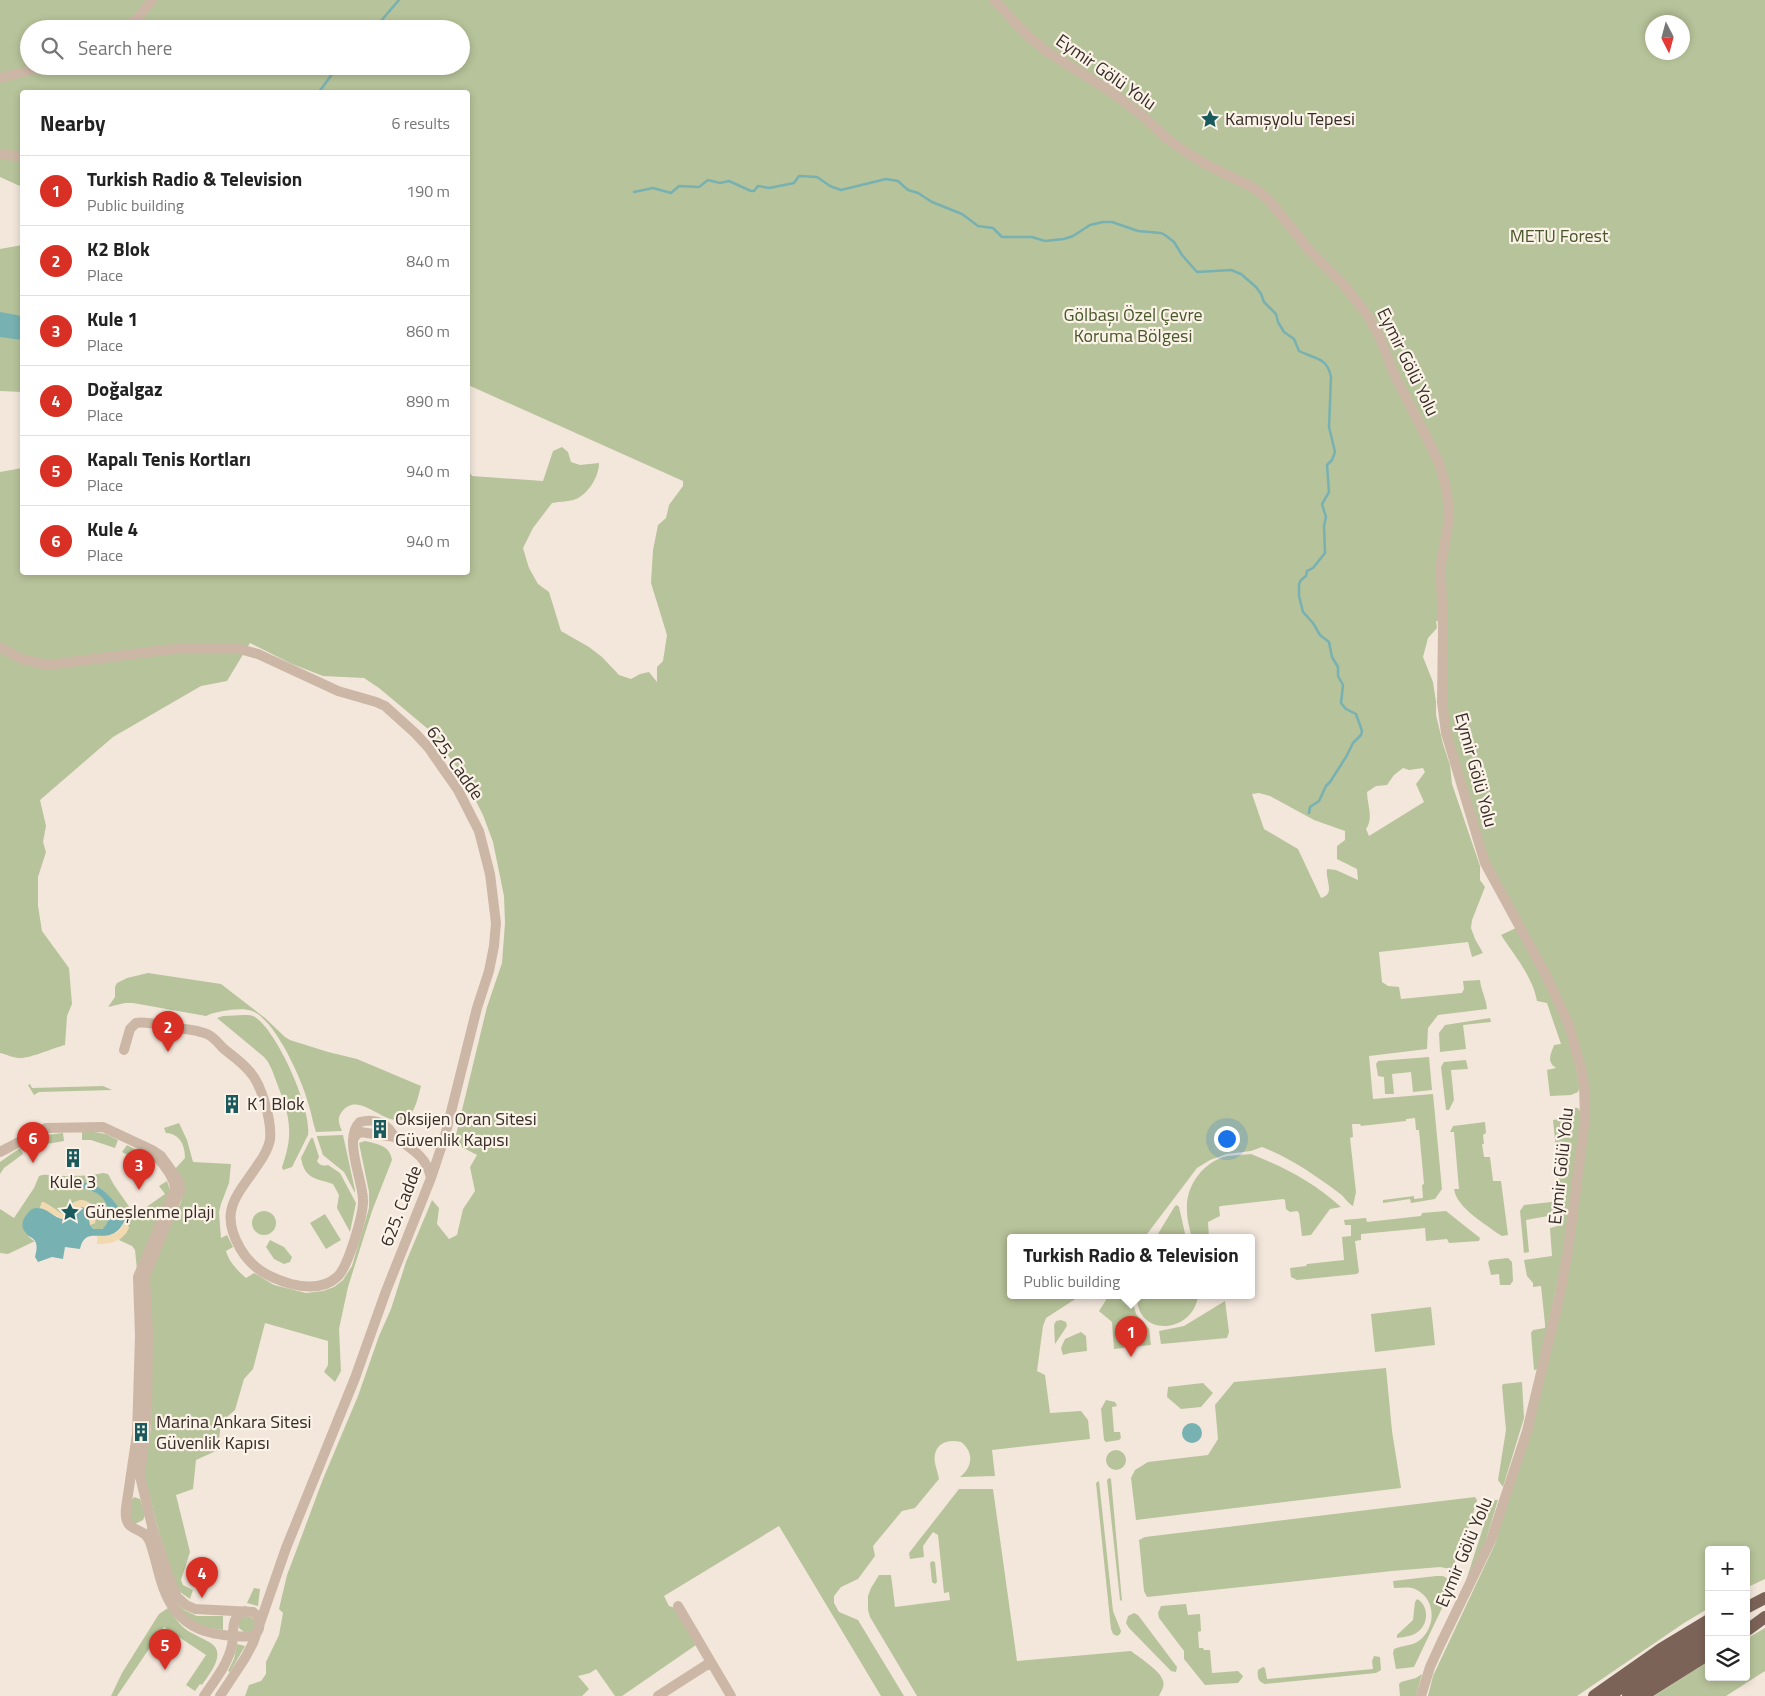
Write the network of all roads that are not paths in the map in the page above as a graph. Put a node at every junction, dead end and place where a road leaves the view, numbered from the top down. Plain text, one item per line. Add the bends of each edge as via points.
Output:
1 (152, 0) edge
2 (994, 0) edge
3 (136, 20) edge
4 (20, 73) edge
5 (0, 78) edge
6 (0, 154) edge
7 (20, 156) edge
8 (0, 647) edge
9 (124, 1050) dead end
10 (395, 1137) junction
11 (352, 1142) junction
12 (152, 1150) junction
13 (0, 1152) edge
14 (431, 1178) junction
15 (145, 1498) junction
16 (127, 1499) junction
17 (149, 1516) junction
18 (135, 1528) junction
19 (1765, 1597) edge
20 (1750, 1601) edge
21 (268, 1604) junction
22 (678, 1606) dead end
23 (1750, 1606) edge
24 (247, 1611) junction
25 (1765, 1613) edge
26 (1765, 1618) edge
27 (1750, 1620) edge
28 (1705, 1622) edge
29 (260, 1627) junction
30 (1750, 1628) edge
31 (1705, 1633) edge
32 (211, 1634) junction
33 (233, 1636) junction
34 (1705, 1645) edge
35 (1705, 1657) edge
36 (712, 1662) junction
37 (226, 1663) junction
38 (204, 1696) edge
39 (220, 1696) edge
40 (658, 1696) edge
41 (732, 1696) edge
42 (1421, 1696) edge
43 (1594, 1696) edge
44 (1609, 1696) edge
45 (1628, 1696) edge
46 (1642, 1696) edge

1 - 3 street
2 - 42 street, Eymir Gölü Yolu via 1028,36 1110,91 1188,154 1254,188 1268,199 1310,251 1354,296 1374,326 1439,464 1447,491 1449,519 1441,579 1444,639 1442,702 1446,733 1485,863 1546,975 1569,1025 1582,1068 1585,1119 1562,1285 1527,1431 1491,1540 1430,1667
4 - 5 street
6 - 7 street
8 - 14 street, 625. Cadde via 21,660 48,665 164,650 236,648 258,654 338,691 385,706 428,747 458,790 479,831 490,874 496,923 489,971
9 - 11 street via 130,1030 136,1023 199,1032 211,1036 253,1075 269,1120 269,1142 234,1202 230,1224 246,1258 259,1271 273,1278 317,1286 329,1283 343,1270 363,1206
10 - 11 street via 360,1132
10 - 11 street via 382,1123 372,1120 360,1122
10 - 14 street via 418,1153
12 - 13 street via 103,1127 46,1128
12 - 15 street via 161,1156 180,1186 144,1277 148,1335 147,1410 140,1471
12 - 16 street via 175,1183 175,1189 138,1277 137,1434
14 - 21 street, 625. Cadde via 286,1548
15 - 16 street via 136,1494
15 - 17 street
16 - 18 street via 125,1520
17 - 18 street via 143,1526
17 - 24 street via 170,1583 180,1600 198,1610
18 - 32 street via 148,1538 168,1599 176,1611 190,1624
19 - 20 main road
19 - 23 main road
21 - 24 street via 262,1609
21 - 29 street, 625. Cadde
22 - 36 street
24 - 29 street via 258,1616
24 - 33 street via 235,1618
25 - 27 main road
26 - 30 main road
28 - 43 main road
29 - 33 street via 252,1635
29 - 39 street, 625. Cadde via 248,1653
31 - 44 main road
32 - 33 street
32 - 37 street via 223,1646
33 - 37 street
34 - 45 main road
35 - 46 main road
36 - 40 street
36 - 41 street
37 - 38 street

